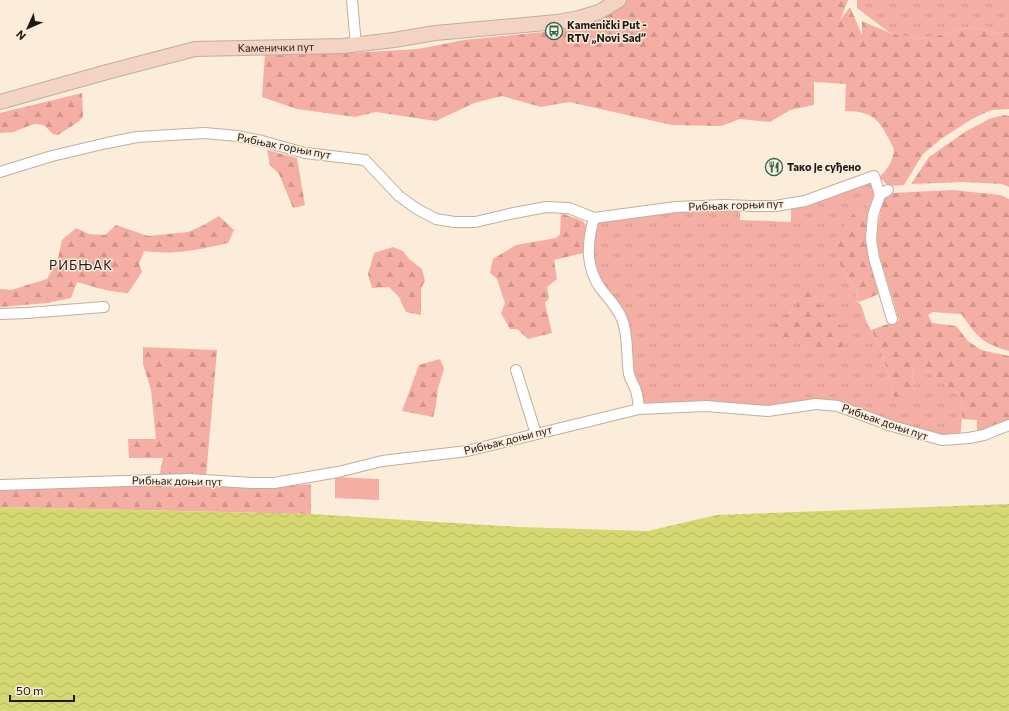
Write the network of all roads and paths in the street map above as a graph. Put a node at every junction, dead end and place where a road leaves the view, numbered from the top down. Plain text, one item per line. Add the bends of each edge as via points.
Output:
1 (352, 0) edge
2 (602, 0) edge
3 (619, 0) edge
4 (557, 22) junction
5 (356, 45) junction
6 (0, 102) edge
7 (0, 172) edge
8 (594, 218) junction
9 (104, 306) dead end
10 (0, 314) edge
11 (892, 319) dead end
12 (516, 370) dead end
13 (639, 409) junction
14 (1009, 426) edge
15 (536, 434) junction
16 (0, 485) edge

1 - 5 street
2 - 4 main road, Каменички пут
3 - 4 main road, Каменички пут via 599,12
4 - 5 main road, Каменички пут via 434,33
5 - 6 main road, Каменички пут via 194,49
7 - 8 street, Рибњак горњи пут via 107,143 206,133 262,141 305,153 365,160 399,196 436,219 475,222 546,207 569,208
8 - 11 street, Рибњак горњи пут via 676,206 775,206 805,201 874,176 884,192 873,216 871,239
8 - 13 street via 589,253 590,267 601,289 616,307 626,331 629,375 638,397
9 - 10 street
12 - 15 street
13 - 14 street, Рибњак доњи пут via 706,406 768,411 816,404 838,406 892,426 942,440 984,435
13 - 15 street, Рибњак доњи пут
15 - 16 street, Рибњак доњи пут via 467,451 382,461 274,483 189,479

